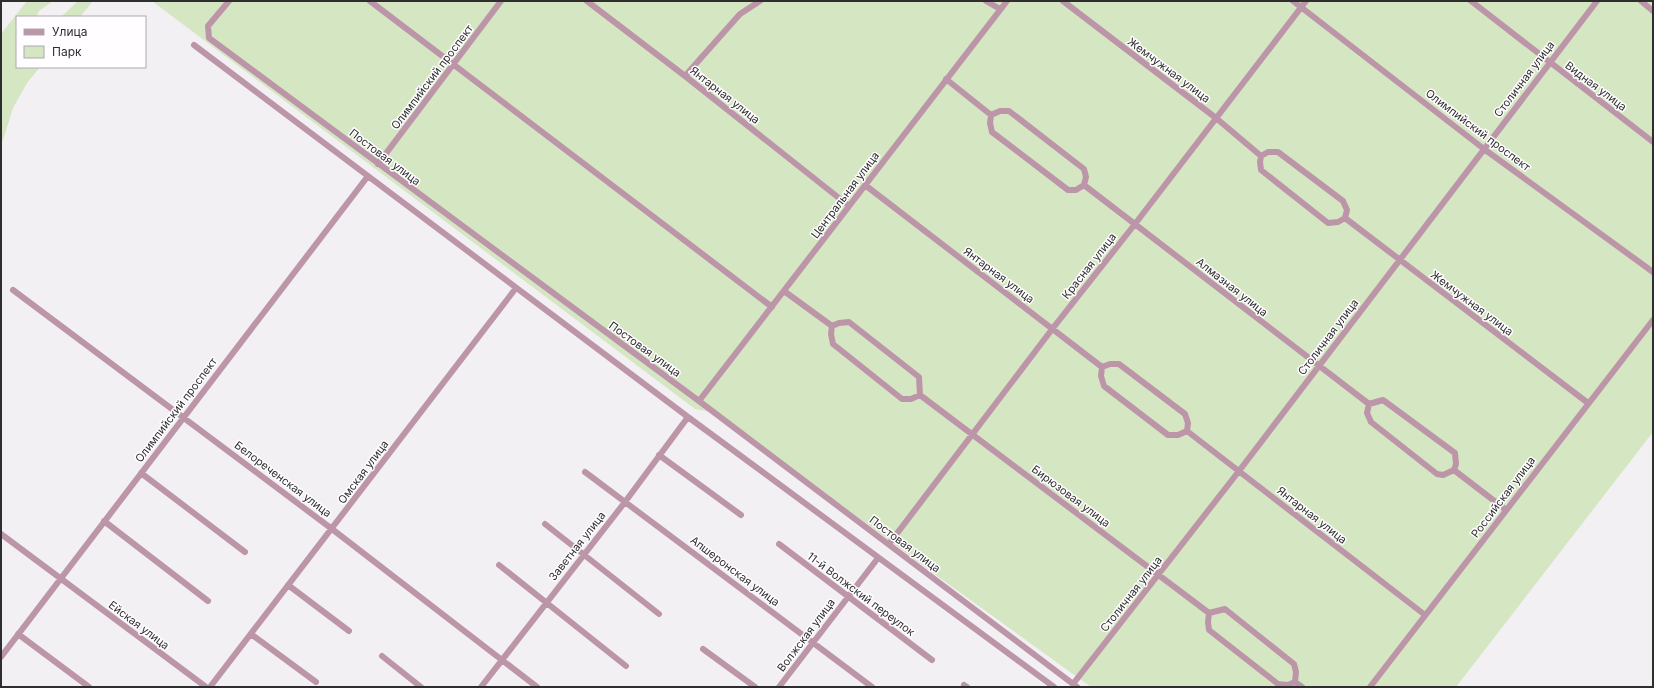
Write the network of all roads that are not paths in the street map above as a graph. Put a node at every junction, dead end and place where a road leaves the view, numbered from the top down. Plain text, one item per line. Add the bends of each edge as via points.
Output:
1 (228, 1) edge
2 (370, 1) edge
3 (501, 1) edge
4 (587, 1) edge
5 (760, 1) edge
6 (986, 1) edge
7 (1006, 1) edge
8 (1063, 1) edge
9 (1293, 1) edge
10 (1306, 1) edge
11 (1471, 1) edge
12 (1597, 1) edge
13 (1641, 1) edge
14 (1301, 7) junction
15 (1000, 9) junction
16 (1653, 11) edge
17 (194, 45) dead end
18 (1549, 63) junction
19 (454, 65) junction
20 (685, 76) junction
21 (946, 79) junction
22 (991, 115) junction
23 (1216, 118) junction
24 (1653, 142) edge
25 (1484, 149) junction
26 (1262, 156) junction
27 (378, 164) junction
28 (368, 176) junction
29 (865, 185) junction
30 (1084, 185) junction
31 (849, 206) junction
32 (1345, 218) junction
33 (1135, 224) junction
34 (1399, 260) junction
35 (1653, 272) edge
36 (516, 288) junction
37 (13, 290) dead end
38 (784, 291) junction
39 (772, 307) junction
40 (1653, 320) edge
41 (832, 326) junction
42 (1053, 328) junction
43 (1318, 366) junction
44 (1102, 367) junction
45 (920, 395) junction
46 (699, 401) junction
47 (1588, 402) junction
48 (1369, 404) junction
49 (184, 417) junction
50 (688, 417) junction
51 (1187, 431) junction
52 (974, 434) junction
53 (659, 455) junction
54 (1454, 470) junction
55 (1239, 471) junction
56 (141, 472) junction
57 (585, 472) dead end
58 (625, 502) junction
59 (1506, 510) junction
60 (741, 515) dead end
61 (104, 521) junction
62 (545, 524) dead end
63 (332, 529) junction
64 (1, 534) edge
65 (779, 544) dead end
66 (889, 544) junction
67 (245, 552) dead end
68 (584, 554) junction
69 (878, 558) junction
70 (499, 565) dead end
71 (1158, 576) junction
72 (60, 578) junction
73 (288, 585) junction
74 (848, 597) junction
75 (208, 601) dead end
76 (546, 602) junction
77 (1209, 613) junction
78 (658, 614) dead end
79 (1425, 615) junction
80 (349, 631) dead end
81 (18, 634) junction
82 (251, 634) junction
83 (813, 643) junction
84 (703, 649) dead end
85 (382, 656) dead end
86 (1, 657) edge
87 (932, 660) dead end
88 (502, 661) junction
89 (626, 666) dead end
90 (316, 682) dead end
91 (1295, 682) junction
92 (1075, 686) edge
93 (89, 687) edge
94 (206, 687) edge
95 (210, 687) edge
96 (421, 687) edge
97 (481, 687) edge
98 (537, 687) edge
99 (756, 687) edge
100 (779, 687) edge
101 (872, 687) edge
102 (1054, 687) edge
103 (1302, 687) edge
104 (1370, 687) edge

1 - 27 street, Постовая улица via 208,26 209,38
2 - 19 street
3 - 19 street, Олимпийский проспект
4 - 20 street, Янтарная улица
5 - 20 street via 740,14
6 - 15 street
7 - 15 street, Центральная улица
8 - 23 street, Жемчужная улица
9 - 14 street, Олимпийский проспект
10 - 14 street, Красная улица
11 - 18 street, Видная улица
12 - 18 street, Столичная улица
13 - 16 street
14 - 23 street, Красная улица
14 - 25 street, Олимпийский проспект
15 - 21 street, Центральная улица
17 - 28 street
18 - 24 street, Видная улица
18 - 25 street, Столичная улица
19 - 27 street, Олимпийский проспект
19 - 39 street
20 - 31 street, Янтарная улица
21 - 22 street
21 - 29 street, Центральная улица
22 - 30 street via 992,132 1068,190 1076,190
22 - 30 street via 1009,110 1084,169
23 - 26 street, Жемчужная улица
23 - 33 street, Красная улица
25 - 34 street, Столичная улица
25 - 35 street, Олимпийский проспект
26 - 32 street via 1268,152 1278,152 1343,201 1347,210
26 - 32 street via 1261,170 1328,223
27 - 46 street, Постовая улица
28 - 36 street
28 - 49 street, Олимпийский проспект
29 - 31 street, Центральная улица
29 - 42 street, Янтарная улица
30 - 33 street, Алмазная улица
31 - 38 street, Центральная улица
32 - 34 street, Жемчужная улица
33 - 42 street, Красная улица
33 - 43 street, Алмазная улица
34 - 43 street, Столичная улица
34 - 47 street, Жемчужная улица
36 - 50 street
36 - 63 street, Омская улица
37 - 49 street, Белореченская улица
38 - 39 street, Центральная улица
38 - 41 street
39 - 46 street, Центральная улица
40 - 47 street, Российская улица
41 - 45 street via 849,322 919,378
41 - 45 street via 833,344 902,399
42 - 44 street, Янтарная улица
42 - 52 street, Красная улица
43 - 48 street, Алмазная улица
43 - 55 street, Столичная улица
44 - 51 street via 1119,364 1185,414
44 - 51 street via 1100,376 1104,386 1168,435 1178,435
45 - 52 street, Бирюзовая улица
46 - 66 street, Постовая улица
47 - 59 street, Российская улица
48 - 54 street via 1383,400 1455,453
48 - 54 street via 1367,413 1370,422 1437,474 1443,475
49 - 56 street, Олимпийский проспект
49 - 63 street, Белореченская улица
50 - 53 street, Заветная улица
50 - 69 street
51 - 55 street, Янтарная улица
52 - 66 street, Красная улица
52 - 71 street, Бирюзовая улица
53 - 58 street, Заветная улица
53 - 60 street
54 - 59 street
55 - 71 street, Столичная улица
55 - 79 street, Янтарная улица
56 - 61 street, Олимпийский проспект
56 - 67 street
57 - 58 street, Апшеронская улица
58 - 68 street, Заветная улица
58 - 83 street, Апшеронская улица
59 - 79 street, Российская улица
61 - 72 street, Олимпийский проспект
61 - 75 street
62 - 68 street
63 - 73 street, Омская улица
63 - 88 street, Белореченская улица
64 - 72 street, Ейская улица
65 - 74 street, 11-й Волжский переулок
66 - 92 street, Постовая улица
68 - 76 street, Заветная улица
68 - 78 street
69 - 74 street, Волжская улица
69 - 102 street
70 - 76 street
71 - 77 street, Бирюзовая улица
71 - 92 street, Столичная улица
72 - 81 street, Олимпийский проспект
72 - 94 street, Ейская улица
73 - 80 street
73 - 82 street, Омская улица
74 - 83 street, Волжская улица
74 - 87 street, 11-й Волжский переулок
76 - 88 street, Заветная улица
76 - 89 street
77 - 91 street via 1209,630 1278,684 1288,685
77 - 91 street via 1225,609 1294,664
79 - 104 street, Российская улица
81 - 86 street, Олимпийский проспект
81 - 93 street
82 - 90 street
82 - 95 street, Омская улица
83 - 100 street, Волжская улица
83 - 101 street, Апшеронская улица
84 - 99 street
85 - 96 street
88 - 97 street, Заветная улица
88 - 98 street, Белореченская улица
91 - 103 street

